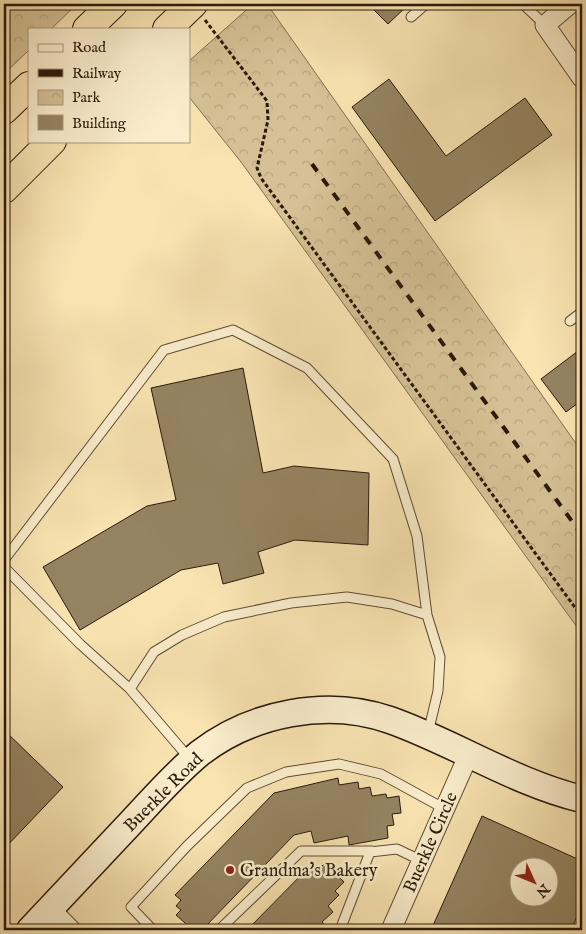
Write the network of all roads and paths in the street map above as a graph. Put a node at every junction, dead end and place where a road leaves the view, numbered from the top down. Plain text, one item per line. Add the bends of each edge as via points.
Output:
1 (113, 4) edge
2 (192, 4) edge
3 (426, 4) edge
4 (523, 4) edge
5 (570, 4) edge
6 (411, 17) dead end
7 (545, 25) junction
8 (209, 26) dead end
9 (88, 28) edge
10 (168, 28) edge
11 (582, 78) edge
12 (28, 87) edge
13 (4, 110) edge
14 (51, 142) edge
15 (4, 189) edge
16 (582, 312) edge
17 (570, 321) dead end
18 (4, 560) edge
19 (4, 567) edge
20 (427, 615) junction
21 (582, 617) edge
22 (130, 689) junction
23 (428, 735) junction
24 (470, 754) junction
25 (192, 761) junction
26 (582, 799) edge
27 (445, 809) junction
28 (372, 851) junction
29 (422, 861) junction
30 (50, 909) junction
31 (30, 930) edge
32 (71, 930) edge
33 (153, 930) edge
34 (219, 930) edge
35 (340, 930) edge
36 (391, 930) edge

1 - 9 highway
2 - 10 highway
3 - 6 lane
4 - 7 lane
5 - 7 street
7 - 11 street
8 - 21 path via 267,101 268,120 257,168 261,178
12 - 13 highway
14 - 15 highway
16 - 17 lane
18 - 20 lane via 164,350 233,330 307,368 393,459 417,536
19 - 22 lane
20 - 22 lane via 392,604 346,597 291,603 224,617 182,635 154,652
20 - 23 lane via 440,657 438,691
22 - 25 lane
23 - 24 street, Buerkle Road
23 - 25 street, Buerkle Road via 360,712 298,712 246,726
24 - 26 street, Buerkle Road via 539,785
24 - 27 street, Buerkle Circle
25 - 30 street, Buerkle Road
27 - 29 street, Buerkle Circle
27 - 33 lane via 381,774 339,764 286,772 247,788 131,907
28 - 29 lane via 397,849
28 - 34 lane via 301,851
28 - 35 lane
29 - 36 street, Buerkle Circle
30 - 31 street, Buerkle Road
30 - 32 street

